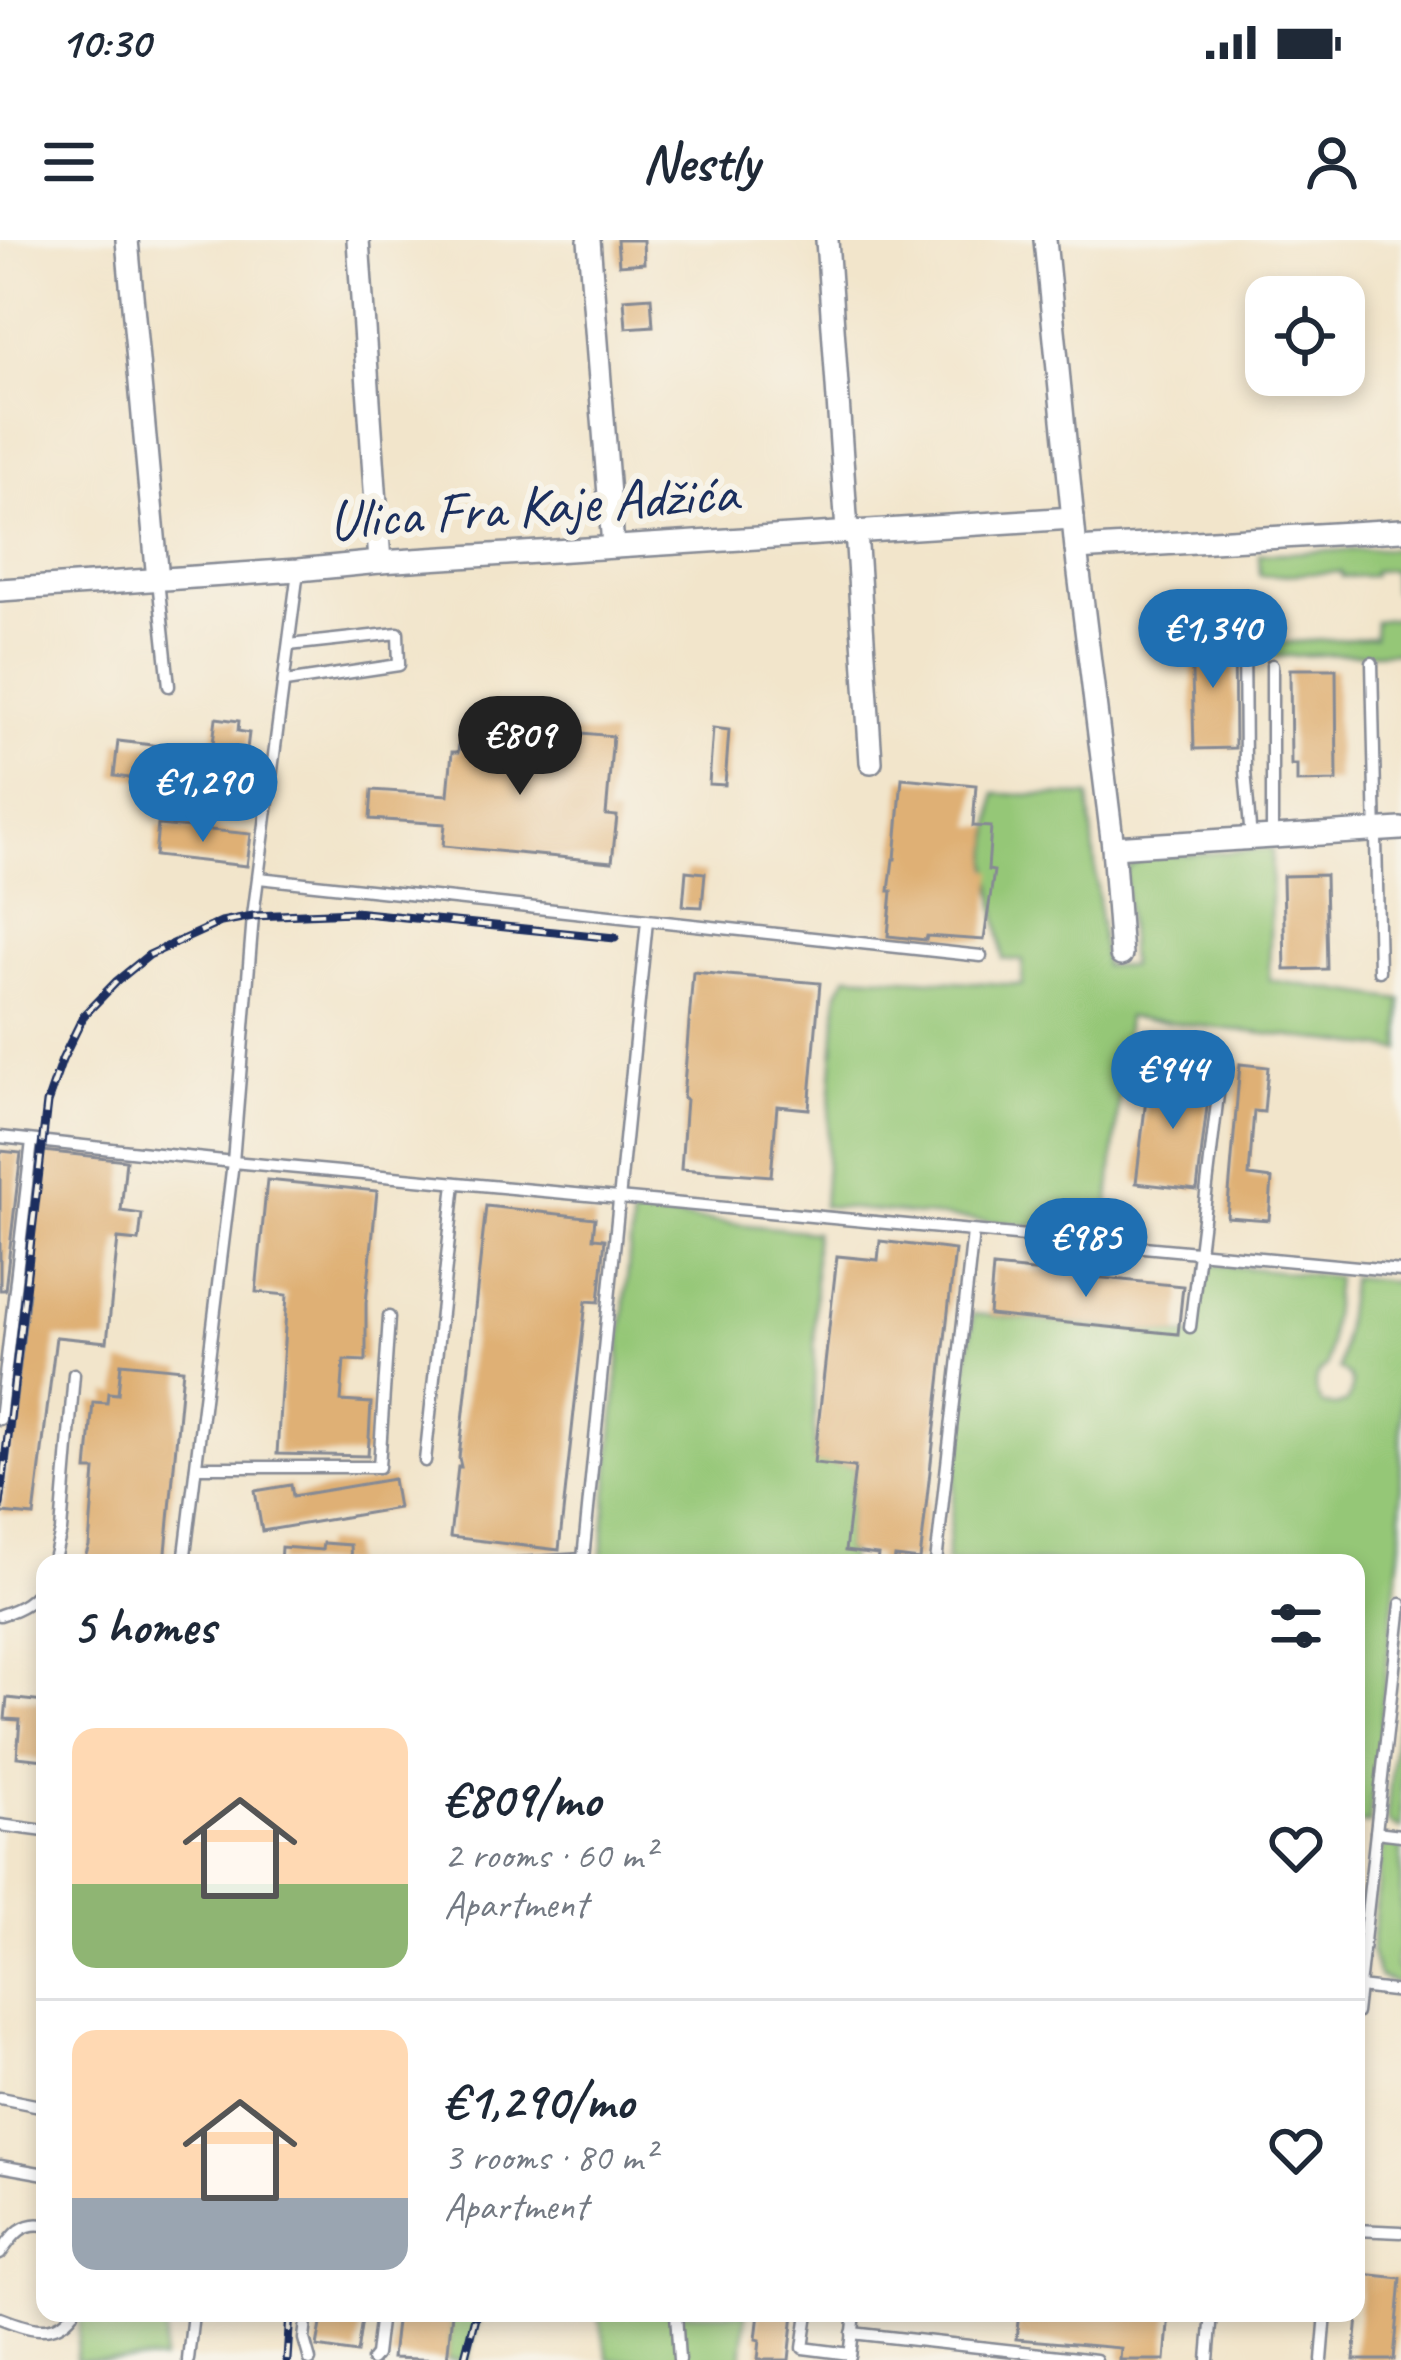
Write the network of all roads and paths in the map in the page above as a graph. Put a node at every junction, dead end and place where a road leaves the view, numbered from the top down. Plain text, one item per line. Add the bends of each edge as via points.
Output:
1 (127, 240) edge
2 (358, 240) edge
3 (589, 240) edge
4 (827, 240) edge
5 (1046, 240) edge
6 (1073, 518) junction
7 (1401, 530) edge
8 (851, 531) junction
9 (613, 546) junction
10 (1076, 549) junction
11 (380, 562) junction
12 (298, 570) junction
13 (158, 580) junction
14 (0, 590) edge
15 (1244, 630) dead end
16 (289, 645) junction
17 (1372, 663) dead end
18 (1272, 665) dead end
19 (285, 682) junction
20 (169, 686) dead end
21 (871, 762) dead end
22 (1401, 829) edge
23 (1376, 831) junction
24 (1262, 838) junction
25 (1113, 847) junction
26 (259, 878) junction
27 (647, 921) junction
28 (1121, 955) dead end
29 (981, 956) dead end
30 (1378, 971) dead end
31 (1223, 1054) dead end
32 (0, 1137) edge
33 (32, 1141) junction
34 (233, 1162) junction
35 (455, 1183) junction
36 (618, 1198) junction
37 (973, 1232) junction
38 (1199, 1253) junction
39 (1401, 1271) edge
40 (389, 1317) dead end
41 (1190, 1327) dead end
42 (74, 1374) dead end
43 (0, 1419) edge
44 (425, 1461) dead end
45 (196, 1467) junction
46 (56, 1554) edge
47 (185, 1554) edge
48 (583, 1554) edge
49 (937, 1554) edge
50 (36, 1597) edge
51 (1401, 1604) edge
52 (0, 1615) edge
53 (0, 1825) edge
54 (36, 1830) edge
55 (1376, 1832) junction
56 (1401, 1834) edge
57 (1365, 1927) edge
58 (1365, 1988) edge
59 (1401, 1992) edge
60 (0, 2098) edge
61 (36, 2105) edge
62 (0, 2166) edge
63 (36, 2172) edge
64 (36, 2224) edge
65 (1365, 2230) edge
66 (1401, 2232) edge
67 (0, 2254) edge
68 (0, 2318) edge
69 (65, 2322) edge
70 (192, 2322) edge
71 (307, 2322) edge
72 (380, 2322) edge
73 (677, 2322) edge
74 (807, 2322) edge
75 (854, 2322) edge
76 (1211, 2322) edge
77 (1325, 2322) edge
78 (852, 2333) junction
79 (850, 2357) edge
80 (188, 2360) edge
81 (310, 2360) edge
82 (372, 2360) edge
83 (679, 2360) edge
84 (1096, 2360) edge
85 (1208, 2360) edge
86 (1322, 2360) edge

1 - 13 street
2 - 11 street
3 - 9 street
4 - 8 street
5 - 6 street
6 - 8 street, Ulica Fra Kaje Adžića
6 - 10 street
7 - 10 street
8 - 9 street, Ulica Fra Kaje Adžića
8 - 21 street
9 - 11 street, Ulica Fra Kaje Adžića
10 - 25 street
11 - 12 street, Ulica Fra Kaje Adžića
12 - 13 street, Ulica Fra Kaje Adžića
12 - 16 lane
13 - 14 street, Ulica Fra Kaje Adžića
13 - 20 lane
15 - 24 lane via 1245,771
16 - 19 lane
16 - 19 lane via 398,633 399,665
17 - 23 lane
18 - 24 lane
19 - 26 lane
22 - 23 street
23 - 24 street
23 - 30 lane
24 - 25 street
25 - 28 street
26 - 27 lane
26 - 34 lane
27 - 29 lane
27 - 36 lane
31 - 38 lane
32 - 33 lane
33 - 34 lane
33 - 43 lane
34 - 35 lane
34 - 45 lane
35 - 36 lane
35 - 44 lane
36 - 37 lane
36 - 48 lane
37 - 38 lane
37 - 49 lane
38 - 39 lane
38 - 41 lane
40 - 45 lane via 379,1467
42 - 46 lane
45 - 47 lane
50 - 52 lane
51 - 55 lane
53 - 54 lane
55 - 56 lane
55 - 57 lane
58 - 59 lane
60 - 61 lane
62 - 63 lane
64 - 67 lane via 16,2231
65 - 66 lane
68 - 69 lane via 32,2330
70 - 80 lane
71 - 81 lane
72 - 82 lane
73 - 83 lane
74 - 79 lane via 803,2348
75 - 78 lane
76 - 85 lane
77 - 86 lane
78 - 79 lane
78 - 84 lane

